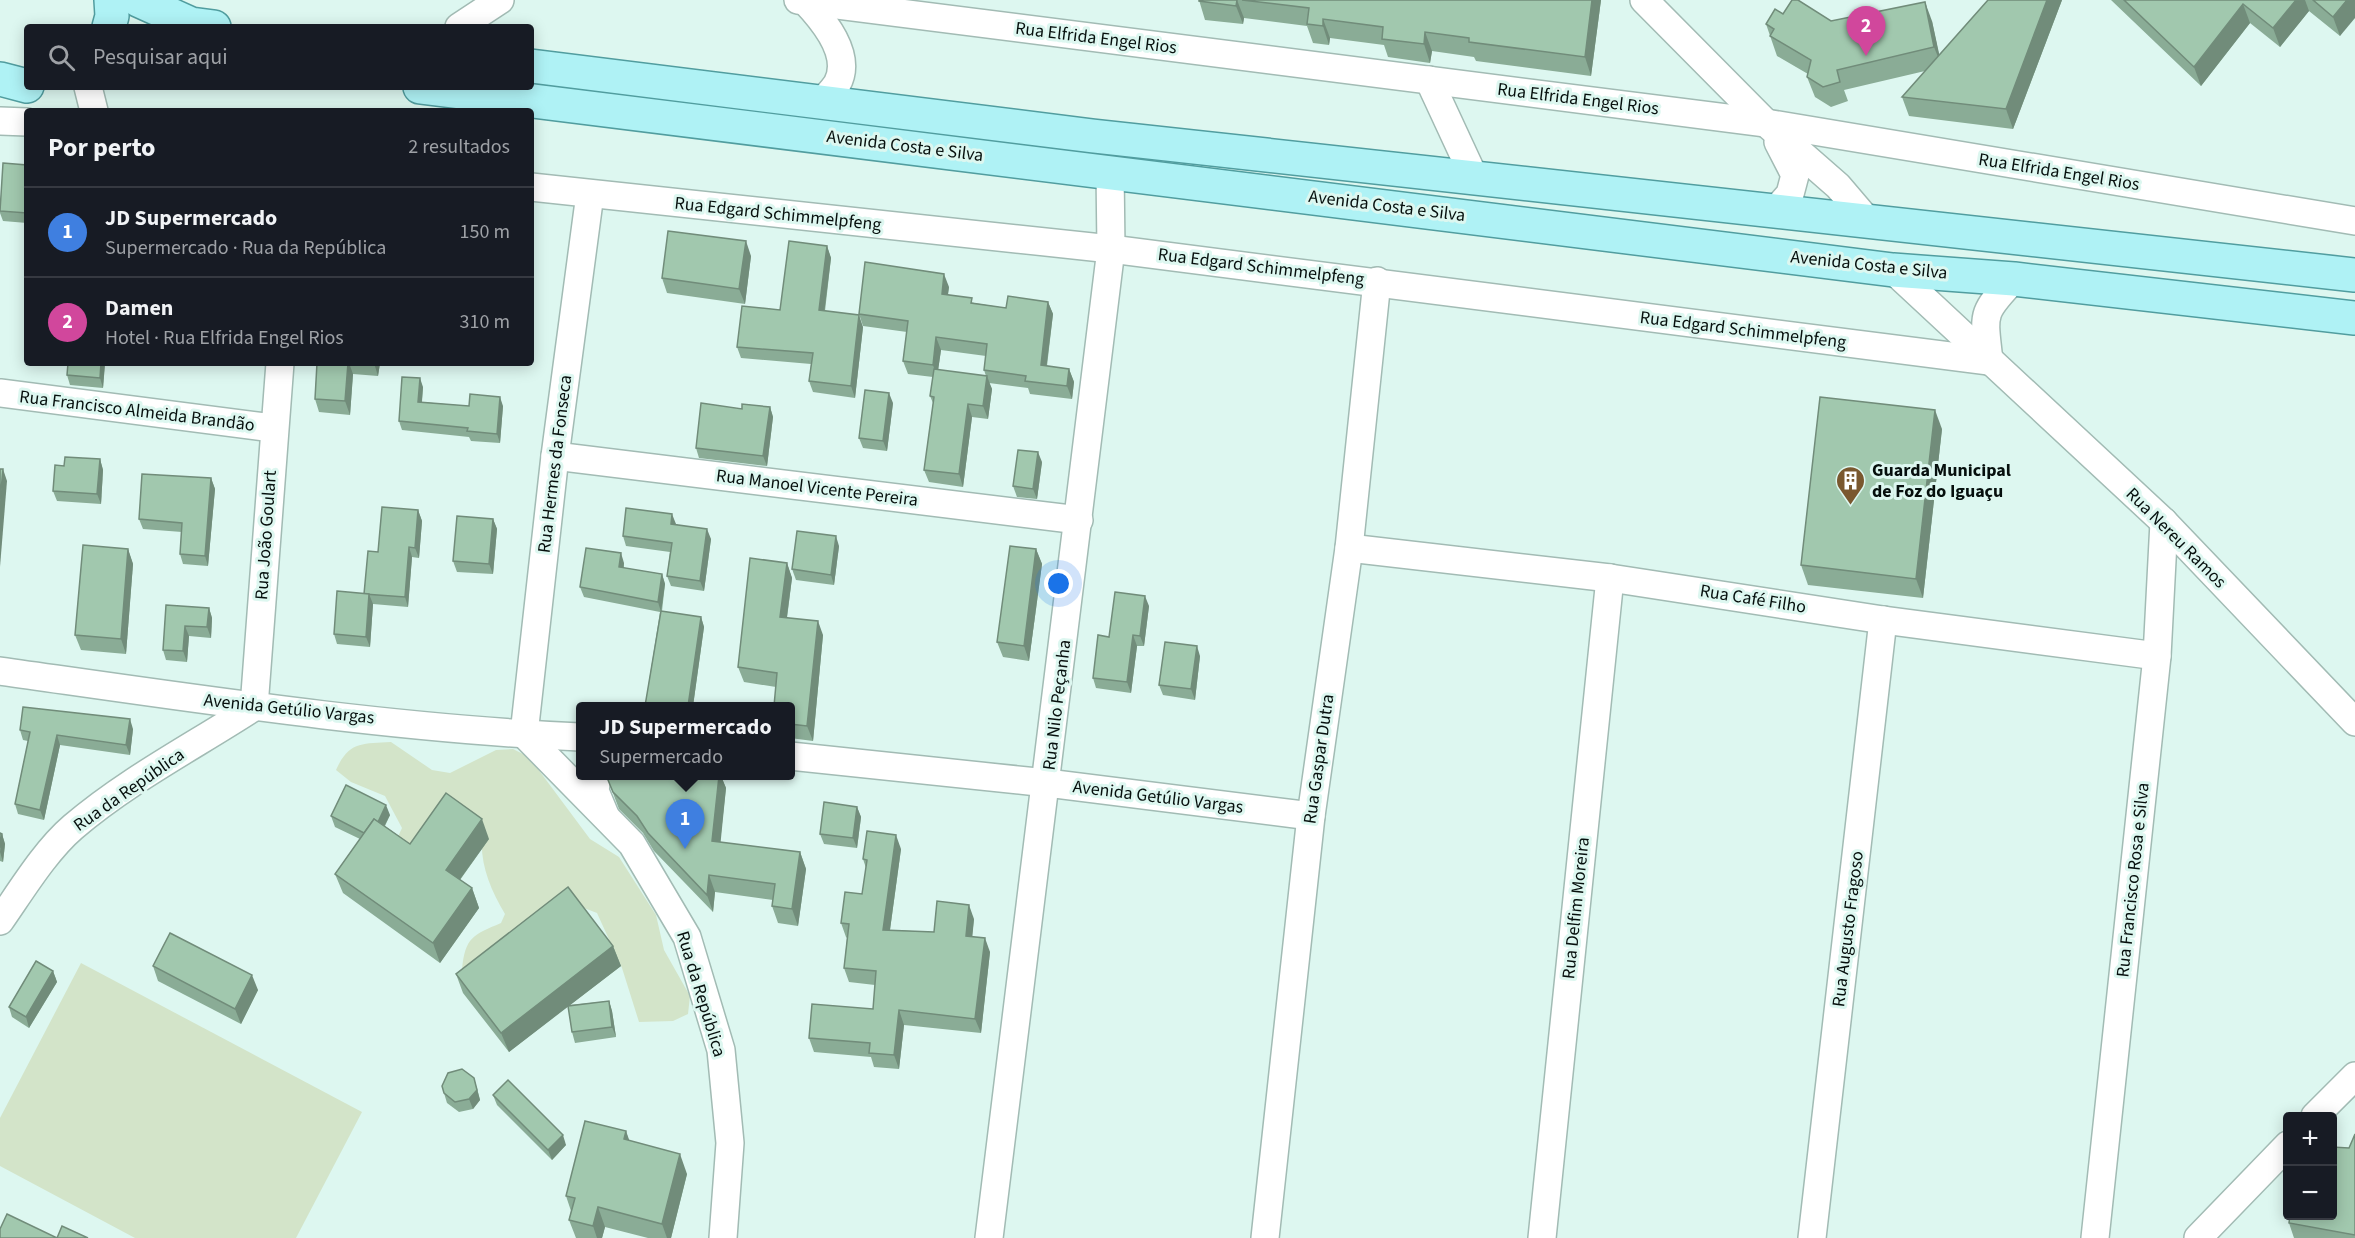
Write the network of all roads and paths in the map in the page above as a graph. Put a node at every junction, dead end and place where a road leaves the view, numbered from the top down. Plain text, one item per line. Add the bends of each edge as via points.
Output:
1 (111, 0) edge
2 (138, 0) edge
3 (500, 0) edge
4 (802, 0) edge
5 (1644, 0) edge
6 (110, 24) edge
7 (191, 24) edge
8 (464, 24) edge
9 (534, 66) edge
10 (0, 80) edge
11 (1429, 80) junction
12 (24, 85) edge
13 (89, 90) edge
14 (445, 90) edge
15 (822, 102) junction
16 (93, 108) edge
17 (0, 120) edge
18 (24, 122) edge
19 (1766, 123) junction
20 (1110, 171) junction
21 (1474, 177) junction
22 (534, 187) edge
23 (590, 194) junction
24 (1776, 210) junction
25 (1867, 220) junction
26 (2355, 221) edge
27 (1111, 249) junction
28 (1893, 270) junction
29 (2355, 275) edge
30 (2014, 279) junction
31 (1377, 281) junction
32 (2355, 318) edge
33 (1989, 361) junction
34 (280, 366) edge
35 (0, 393) edge
36 (273, 428) junction
37 (555, 456) junction
38 (1079, 520) junction
39 (2164, 522) junction
40 (1349, 548) junction
41 (1610, 578) junction
42 (1883, 620) junction
43 (2157, 656) junction
44 (0, 671) edge
45 (254, 707) junction
46 (2355, 722) edge
47 (524, 734) junction
48 (576, 737) edge
49 (795, 757) edge
50 (596, 780) edge
51 (1047, 783) junction
52 (606, 816) junction
53 (1311, 816) junction
54 (0, 921) edge
55 (2355, 1076) edge
56 (2319, 1112) edge
57 (2283, 1150) edge
58 (723, 1238) edge
59 (989, 1238) edge
60 (1265, 1238) edge
61 (1542, 1238) edge
62 (1812, 1238) edge
63 (2095, 1238) edge
64 (2198, 1238) edge

1 - 6 main road
2 - 7 main road
3 - 8 street
4 - 11 street, Rua Elfrida Engel Rios
4 - 15 street via 828,26 840,58 838,82
5 - 19 street
9 - 15 main road, Avenida Costa e Silva
10 - 12 main road
11 - 19 street, Rua Elfrida Engel Rios
11 - 21 street
13 - 16 street
14 - 20 main road, Avenida Costa e Silva
15 - 21 main road, Avenida Costa e Silva
17 - 18 street
19 - 24 street via 1795,175 1790,194
19 - 25 street via 1838,186
19 - 26 street, Rua Elfrida Engel Rios
20 - 27 street, Rua Nilo Peçanha
20 - 28 main road, Avenida Costa e Silva
21 - 24 main road, Avenida Costa e Silva
22 - 23 street, Rua Edgard Schimmelpfeng
23 - 27 street, Rua Edgard Schimmelpfeng
23 - 37 street, Rua Hermes da Fonseca
24 - 25 main road, Avenida Costa e Silva
25 - 29 main road, Avenida Costa e Silva
27 - 31 street, Rua Edgard Schimmelpfeng
27 - 38 street, Rua Nilo Peçanha
28 - 30 main road, Avenida Costa e Silva
28 - 33 street, Rua Nereu Ramos
30 - 32 main road, Avenida Costa e Silva
30 - 33 street via 1989,305 1985,322
31 - 33 street, Rua Edgard Schimmelpfeng
31 - 40 street, Rua Gaspar Dutra
33 - 39 street, Rua Nereu Ramos
34 - 36 street, Rua João Goulart
35 - 36 street, Rua Francisco Almeida Brandão
36 - 45 street, Rua João Goulart
37 - 38 street, Rua Manoel Vicente Pereira
37 - 47 street, Rua Hermes da Fonseca
38 - 51 street, Rua Nilo Peçanha
39 - 43 street, Rua Francisco Rosa e Silva
39 - 46 street, Rua Nereu Ramos
40 - 41 street, Rua Café Filho
40 - 53 street, Rua Gaspar Dutra
41 - 42 street, Rua Café Filho
41 - 61 street, Rua Delfim Moreira
42 - 43 street, Rua Café Filho
42 - 62 street, Rua Augusto Fragoso
43 - 63 street, Rua Francisco Rosa e Silva
44 - 45 street, Avenida Getúlio Vargas
45 - 47 street, Avenida Getúlio Vargas
45 - 54 street, Rua da República via 128,786 72,828
47 - 48 street, Avenida Getúlio Vargas
47 - 52 street, Rua da República
49 - 51 street, Avenida Getúlio Vargas
50 - 52 street via 595,791
51 - 53 street, Avenida Getúlio Vargas
51 - 59 street, Rua Nilo Peçanha
52 - 58 street, Rua da República via 632,844 687,937 721,1050 730,1143
53 - 60 street, Rua Gaspar Dutra
55 - 56 street
57 - 64 street

